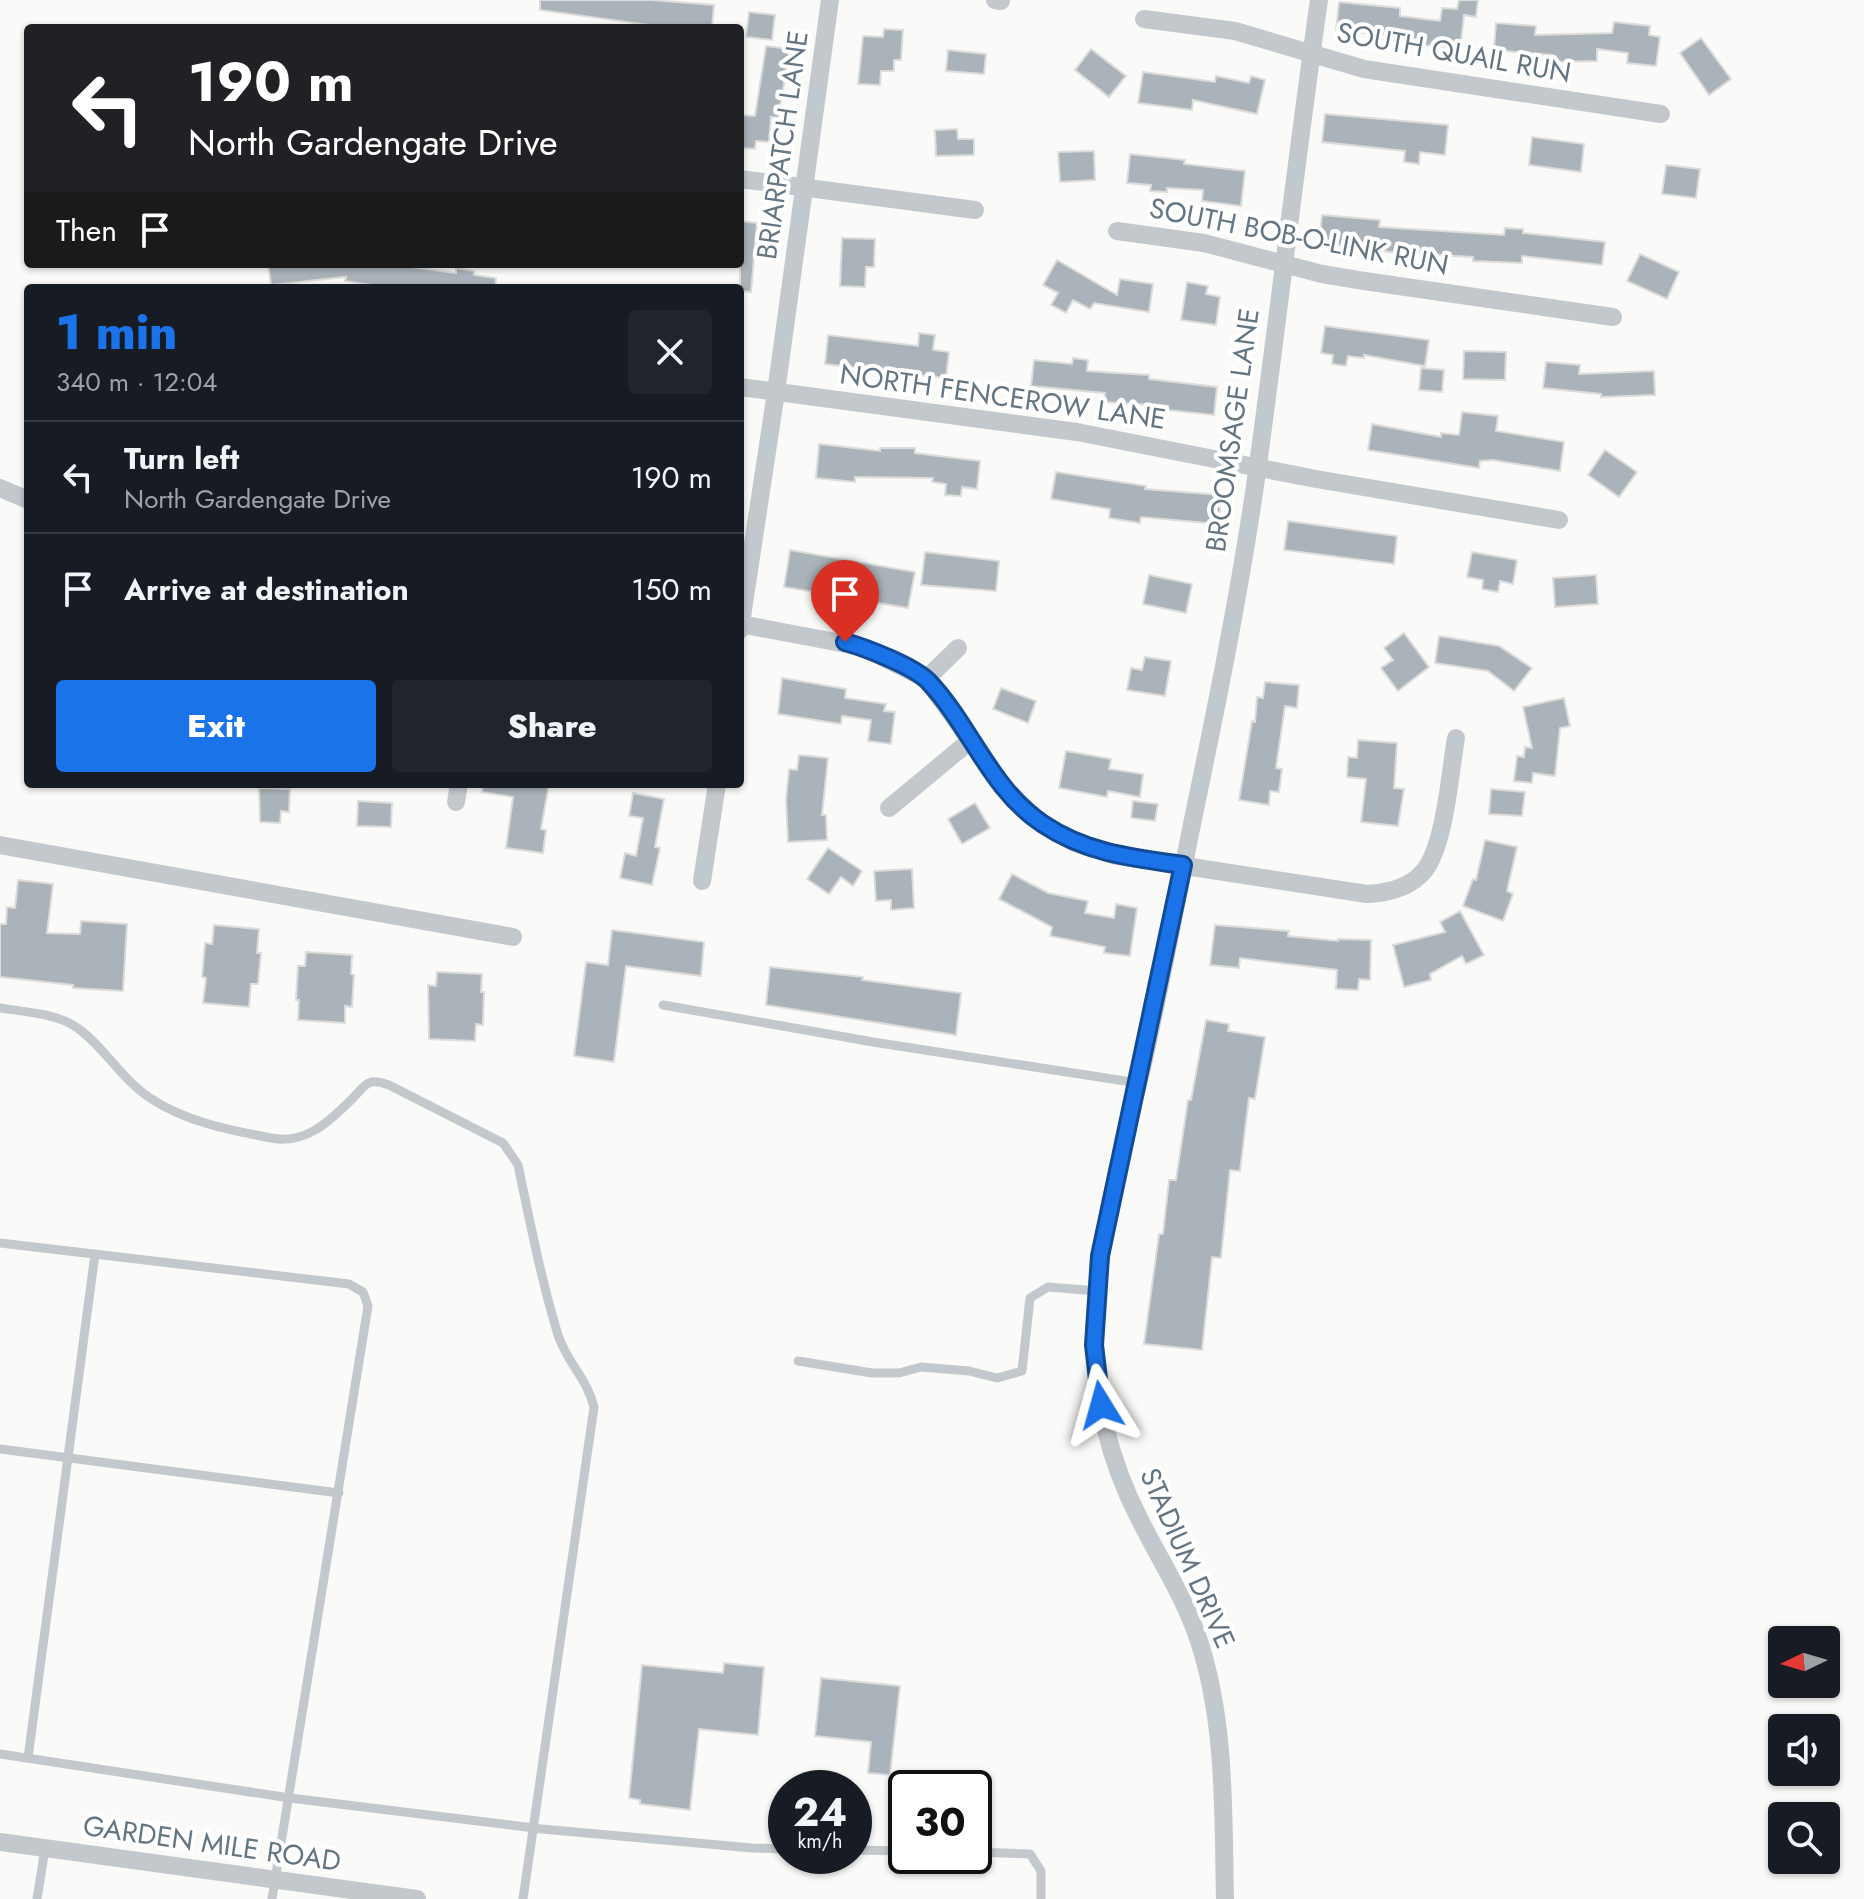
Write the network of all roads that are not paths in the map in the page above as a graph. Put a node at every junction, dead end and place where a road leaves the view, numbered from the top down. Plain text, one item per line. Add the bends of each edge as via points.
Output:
1 (830, 0) edge
2 (995, 0) edge
3 (1319, 0) edge
4 (1001, 1) edge
5 (1144, 19) dead end
6 (1311, 55) junction
7 (1661, 114) dead end
8 (744, 180) edge
9 (805, 188) junction
10 (975, 210) dead end
11 (1117, 231) dead end
12 (1283, 264) junction
13 (1613, 317) dead end
14 (744, 388) edge
15 (776, 392) junction
16 (1258, 467) junction
17 (0, 488) edge
18 (24, 498) edge
19 (1559, 520) dead end
20 (744, 598) edge
21 (744, 625) edge
22 (958, 648) dead end
23 (926, 679) junction
24 (1456, 738) dead end
25 (971, 740) junction
26 (716, 788) edge
27 (889, 808) dead end
28 (0, 845) edge
29 (1183, 865) junction
30 (702, 881) dead end
31 (513, 937) dead end
32 (663, 1005) dead end
33 (0, 1008) edge
34 (1138, 1083) junction
35 (0, 1243) edge
36 (95, 1254) junction
37 (1097, 1291) junction
38 (798, 1361) dead end
39 (0, 1449) edge
40 (68, 1457) junction
41 (339, 1493) junction
42 (0, 1754) edge
43 (28, 1758) junction
44 (290, 1798) junction
45 (532, 1828) junction
46 (0, 1842) edge
47 (768, 1848) edge
48 (45, 1849) junction
49 (992, 1853) edge
50 (273, 1890) edge
51 (37, 1899) edge
52 (417, 1899) edge
53 (523, 1899) edge
54 (1041, 1899) edge
55 (1225, 1899) edge

1 - 9 street, BRIARPATCH LANE
2 - 4 street
3 - 6 street, BROOMSAGE LANE
5 - 6 street, SOUTH QUAIL RUN via 1235,31
6 - 7 street, SOUTH QUAIL RUN via 1417,78
6 - 12 street, BROOMSAGE LANE
8 - 9 street
9 - 10 street
9 - 15 street, BRIARPATCH LANE
11 - 12 street, SOUTH BOB-O-LINK RUN via 1204,243
12 - 13 street, SOUTH BOB-O-LINK RUN
12 - 16 street, BROOMSAGE LANE
14 - 15 street, NORTH FENCEROW LANE
15 - 16 street, NORTH FENCEROW LANE via 1077,432
15 - 20 street, BRIARPATCH LANE
16 - 19 street, NORTH FENCEROW LANE
16 - 29 street, BROOMSAGE LANE
17 - 18 street
21 - 23 street via 862,647
22 - 23 street
23 - 25 street
24 - 29 street via 1435,850 1424,871 1399,889 1367,894
25 - 27 street
25 - 29 street via 1011,796 1041,823 1093,850
26 - 30 street
28 - 31 street
29 - 34 street, STADIUM DRIVE
32 - 34 lane
33 - 45 lane via 78,1028 148,1097 185,1118 295,1139 311,1134 368,1083 378,1082 503,1143 512,1154 559,1339 589,1388 594,1407
34 - 37 street, STADIUM DRIVE via 1111,1199
35 - 36 lane
36 - 40 lane
36 - 41 lane via 349,1284 363,1292 368,1306
37 - 38 lane via 1048,1287 1030,1298 1022,1371 997,1378 921,1367 872,1373
37 - 55 street, STADIUM DRIVE via 1096,1375 1107,1435 1126,1491 1190,1617 1208,1670 1218,1730
39 - 40 lane
40 - 41 lane
40 - 43 lane
41 - 44 lane
42 - 43 lane
43 - 44 lane
44 - 45 lane
44 - 50 lane
45 - 47 lane
45 - 53 lane
46 - 48 street, GARDEN MILE ROAD
48 - 50 street, GARDEN MILE ROAD
48 - 51 lane
49 - 54 lane via 1030,1854 1041,1871
50 - 52 street, GARDEN MILE ROAD

